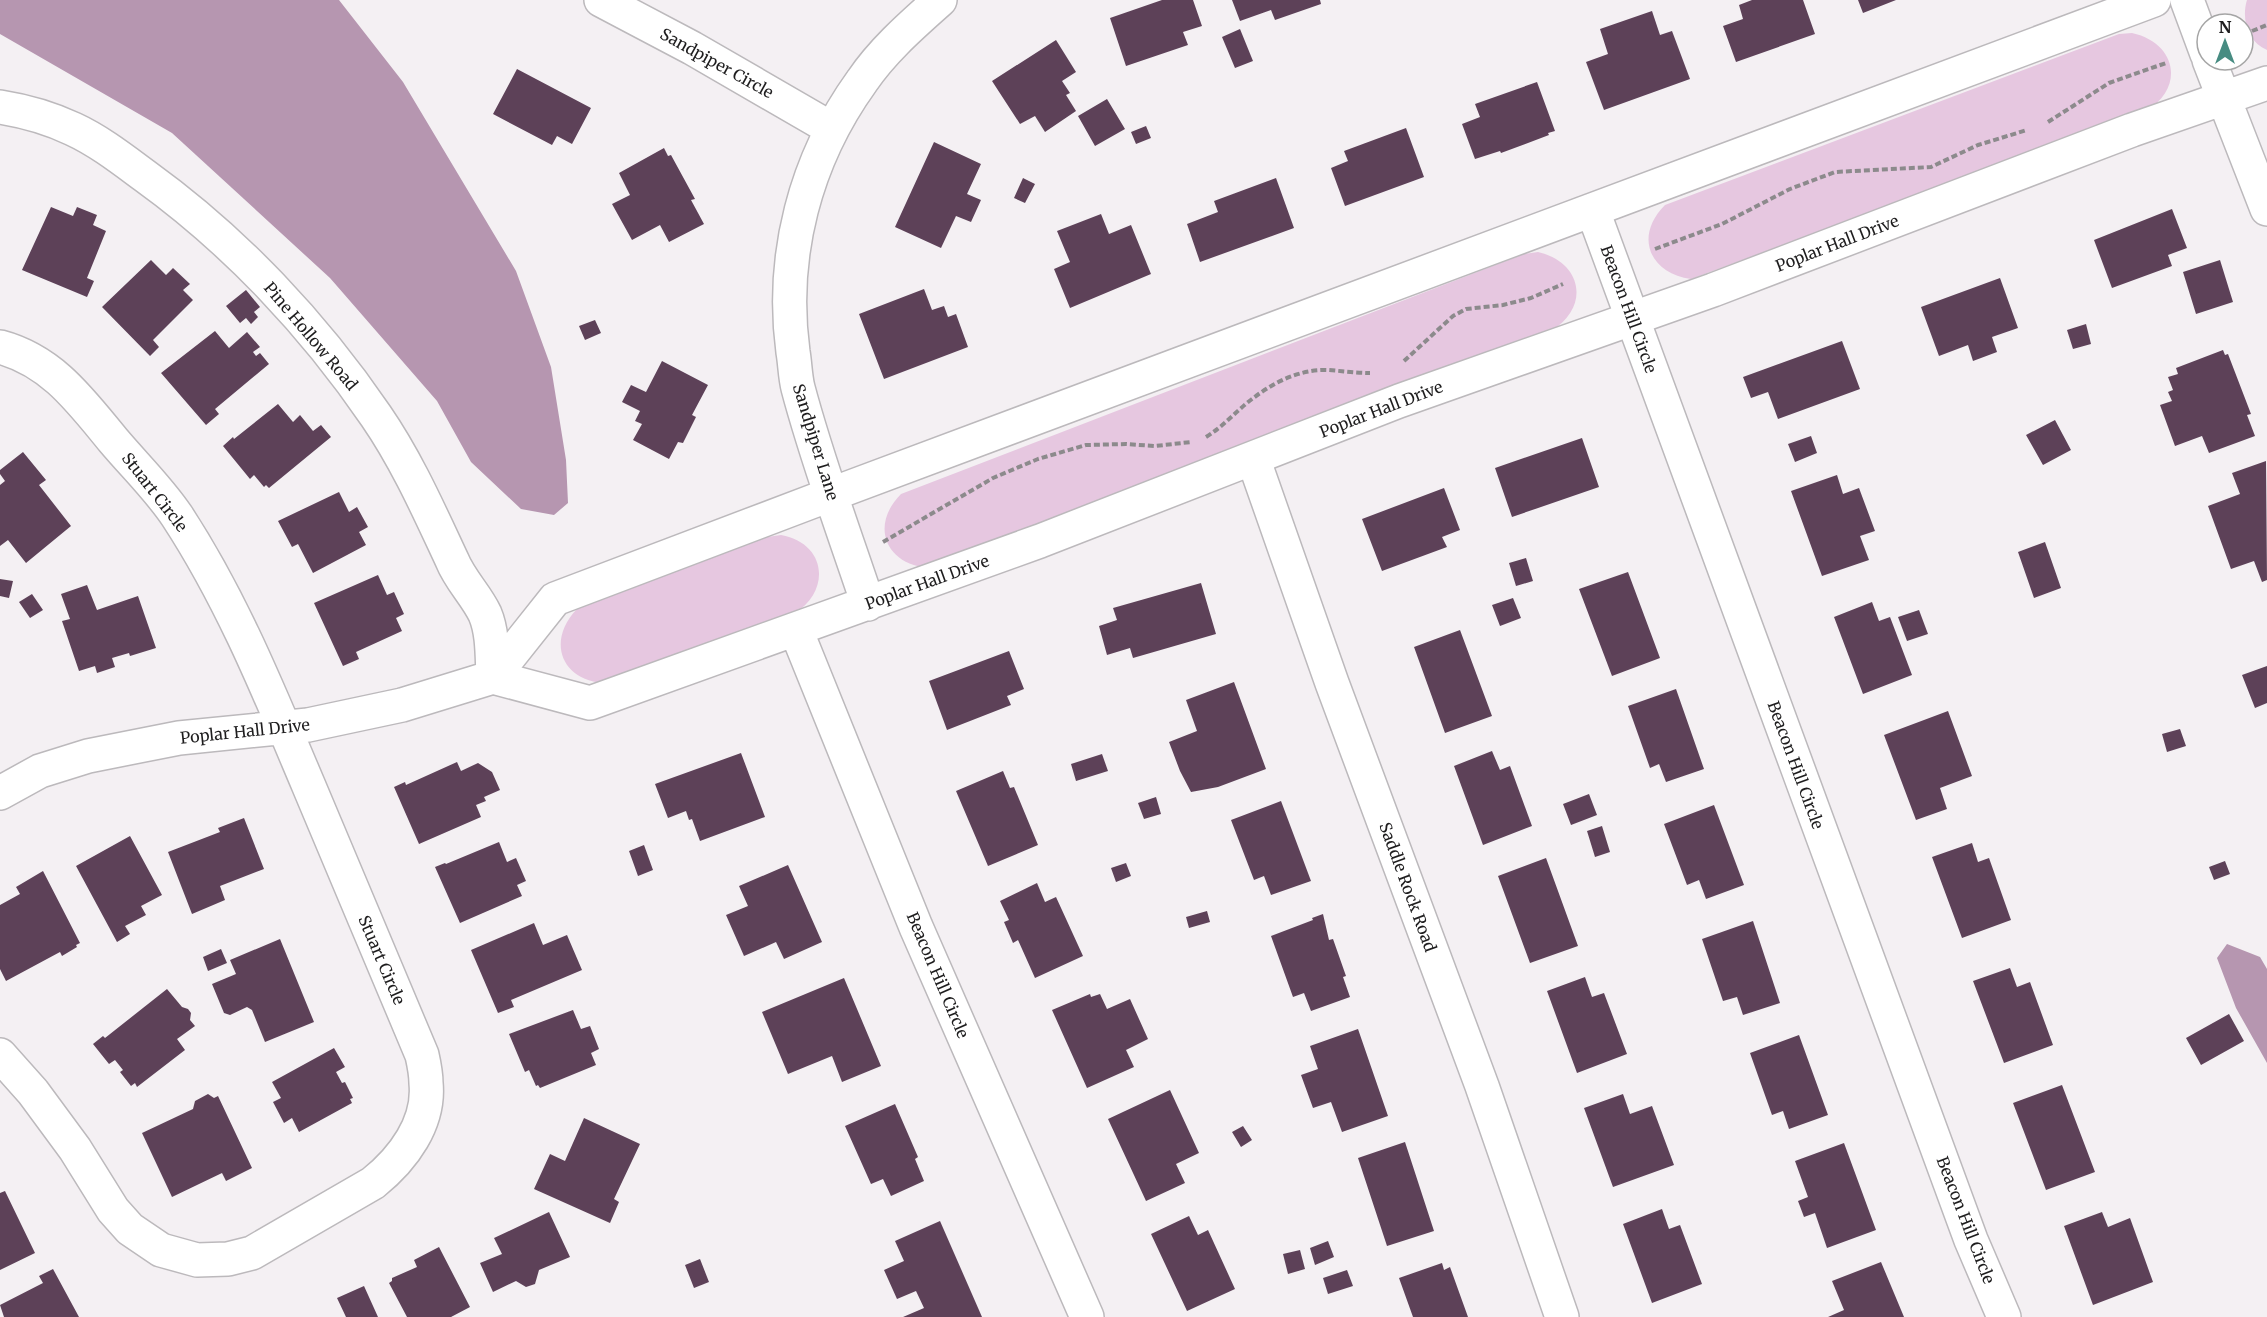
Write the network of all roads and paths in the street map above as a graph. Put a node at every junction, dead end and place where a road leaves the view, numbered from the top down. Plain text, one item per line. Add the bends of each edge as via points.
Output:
1 (601, 0) edge
2 (940, 0) edge
3 (2154, 0) edge
4 (2187, 0) edge
5 (2195, 22) edge
6 (2166, 63) dead end
7 (2214, 72) edge
8 (2267, 83) edge
9 (2224, 98) junction
10 (0, 107) edge
11 (2041, 124) dead end
12 (2033, 128) dead end
13 (831, 129) junction
14 (2267, 209) edge
15 (1593, 211) junction
16 (1655, 249) dead end
17 (1563, 284) dead end
18 (1632, 319) junction
19 (0, 347) edge
20 (1398, 367) dead end
21 (1378, 373) dead end
22 (1253, 458) junction
23 (831, 494) junction
24 (852, 554) junction
25 (868, 604) junction
26 (796, 630) junction
27 (493, 677) junction
28 (285, 728) junction
29 (0, 793) edge
30 (0, 1055) edge
31 (1087, 1317) edge
32 (1562, 1317) edge
33 (2004, 1317) edge

1 - 13 street, Sandpiper Circle
2 - 13 street, Sandpiper Lane via 901,35 862,81
3 - 15 street
4 - 5 street
6 - 11 path via 2109,83
7 - 9 street
8 - 9 street, Poplar Hall Drive
9 - 14 street
9 - 18 street, Poplar Hall Drive
10 - 27 street, Pine Hollow Road via 29,112 74,130 114,153 183,203 248,262 318,339 377,417 416,483 457,572 484,614 491,636
12 - 16 path via 1978,145 1931,167 1835,172 1790,189 1722,224
13 - 23 street, Sandpiper Lane via 804,196 792,251 789,319 798,386
15 - 18 street, Beacon Hill Circle
15 - 23 street
17 - 20 path via 1531,298 1466,309 1453,316
18 - 22 street, Poplar Hall Drive via 1399,401
18 - 33 street, Beacon Hill Circle via 1967,1228
19 - 28 street, Stuart Circle via 45,368 69,387 175,514 222,589
21 - 24 path via 1327,370 1281,380 1198,442 1086,445 1038,459 993,478 892,538
22 - 25 street, Poplar Hall Drive
22 - 32 street, Saddle Rock Road
23 - 24 street, Sandpiper Lane
23 - 27 street via 555,600
24 - 25 street, Sandpiper Lane
25 - 26 street, Poplar Hall Drive
26 - 27 street, Poplar Hall Drive via 590,703
26 - 31 street, Beacon Hill Circle via 916,927
27 - 28 street, Poplar Hall Drive via 402,705
28 - 29 street, Poplar Hall Drive via 179,738 88,756 40,771
28 - 30 street, Stuart Circle via 422,1055 427,1085 423,1116 408,1149 373,1183 252,1253 197,1260 161,1250 130,1229 33,1092

